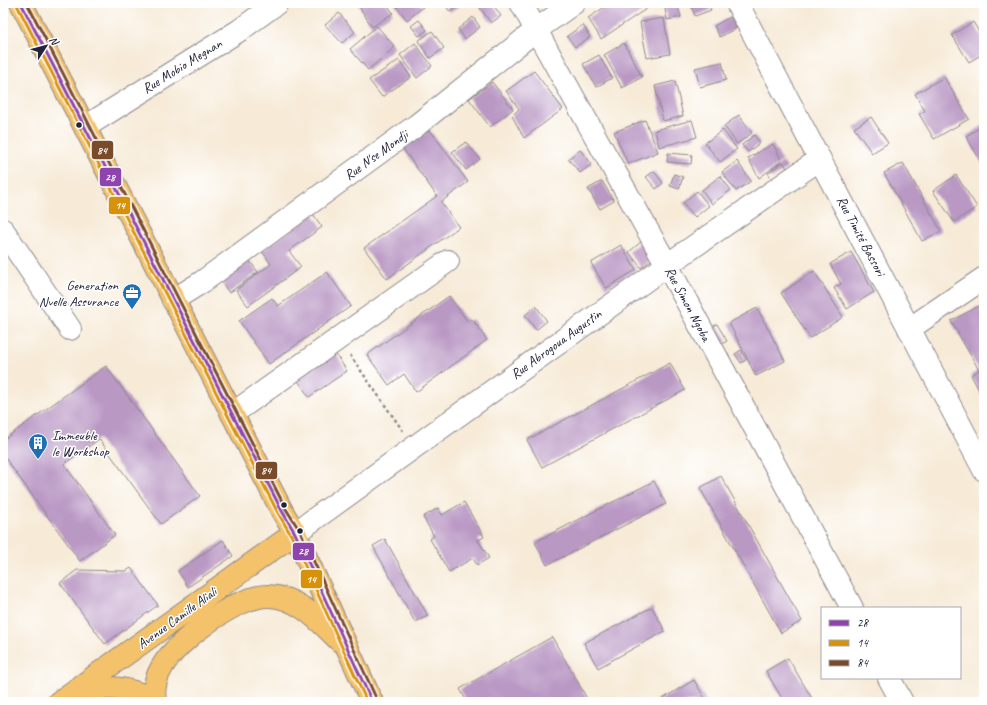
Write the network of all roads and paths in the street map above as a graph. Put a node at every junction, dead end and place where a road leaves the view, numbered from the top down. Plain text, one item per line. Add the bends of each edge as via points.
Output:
1 (21, 3) edge
2 (277, 3) edge
3 (521, 3) edge
4 (574, 3) edge
5 (737, 3) edge
6 (536, 30) junction
7 (85, 127) junction
8 (820, 159) junction
9 (3, 230) edge
10 (448, 262) dead end
11 (667, 265) junction
12 (984, 278) edge
13 (173, 300) junction
14 (70, 329) dead end
15 (910, 329) junction
16 (338, 338) junction
17 (232, 414) junction
18 (414, 447) junction
19 (984, 470) edge
20 (295, 533) junction
21 (851, 607) edge
22 (347, 647) junction
23 (890, 679) edge
24 (78, 689) junction
25 (154, 701) edge
26 (59, 702) edge
27 (372, 702) edge
28 (902, 702) edge

1 - 7 main road
2 - 7 street, Rue Mobio Megnan via 240,30
3 - 6 street, Rue Simon Ngoba
4 - 6 street, Rue N'se Mondji
5 - 8 street, Rue Timité Bassori
6 - 11 street, Rue Simon Ngoba
6 - 13 street, Rue N'se Mondji via 418,125 202,282
7 - 13 main road
8 - 11 street, Rue Abrogoua Augustin
8 - 15 street, Rue Timité Bassori
9 - 14 street
10 - 16 street
11 - 18 street, Rue Abrogoua Augustin
11 - 21 street, Rue Simon Ngoba
12 - 15 street
13 - 17 main road
15 - 19 street, Rue Timité Bassori
16 - 17 street
16 - 18 path
17 - 20 main road
18 - 20 street, Rue Abrogoua Augustin
20 - 22 main road
20 - 24 main road, Avenue Camille Aliali
22 - 25 main road via 308,610 291,601 269,596 241,602 195,633 172,653 156,682
22 - 27 main road
23 - 28 street
24 - 25 main road via 117,687 134,691
24 - 26 main road, Avenue Camille Aliali

